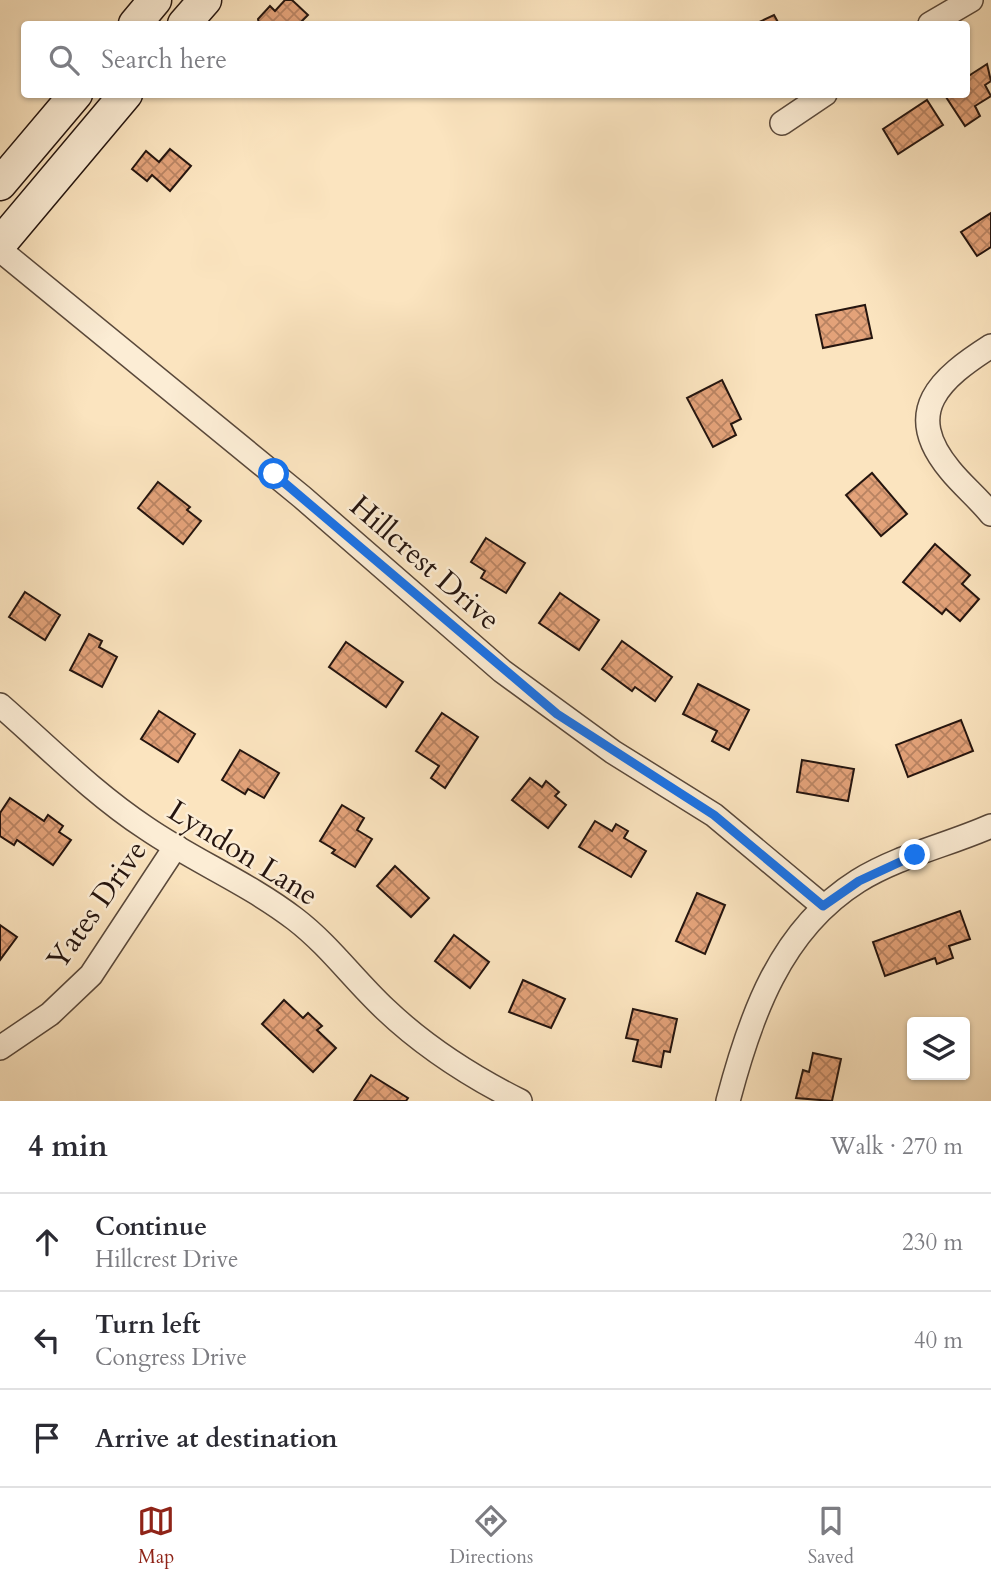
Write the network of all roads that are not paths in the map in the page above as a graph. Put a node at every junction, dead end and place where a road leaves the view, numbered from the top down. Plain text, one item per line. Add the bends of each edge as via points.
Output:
1 (155, 0) edge
2 (205, 0) edge
3 (971, 0) edge
4 (138, 21) edge
5 (187, 21) edge
6 (935, 21) edge
7 (73, 98) edge
8 (123, 98) edge
9 (819, 98) edge
10 (782, 123) dead end
11 (0, 184) edge
12 (0, 247) edge
13 (991, 346) edge
14 (991, 514) edge
15 (0, 705) edge
16 (991, 826) edge
17 (176, 846) junction
18 (823, 906) junction
19 (0, 1048) edge
20 (520, 1101) edge
21 (728, 1101) edge

1 - 4 main road
2 - 5 main road
3 - 6 street
7 - 11 main road
8 - 12 main road
9 - 10 street
12 - 18 street, Hillcrest Drive via 302,497 502,671 612,752 714,815
13 - 14 street via 947,377 928,409 937,452
15 - 17 street, Lyndon Lane via 125,813
16 - 18 street via 859,881
17 - 19 street, Yates Drive via 91,975 50,1014
17 - 20 street, Lyndon Lane via 274,903 321,942 384,1009 429,1048
18 - 21 street via 780,962 754,1013

